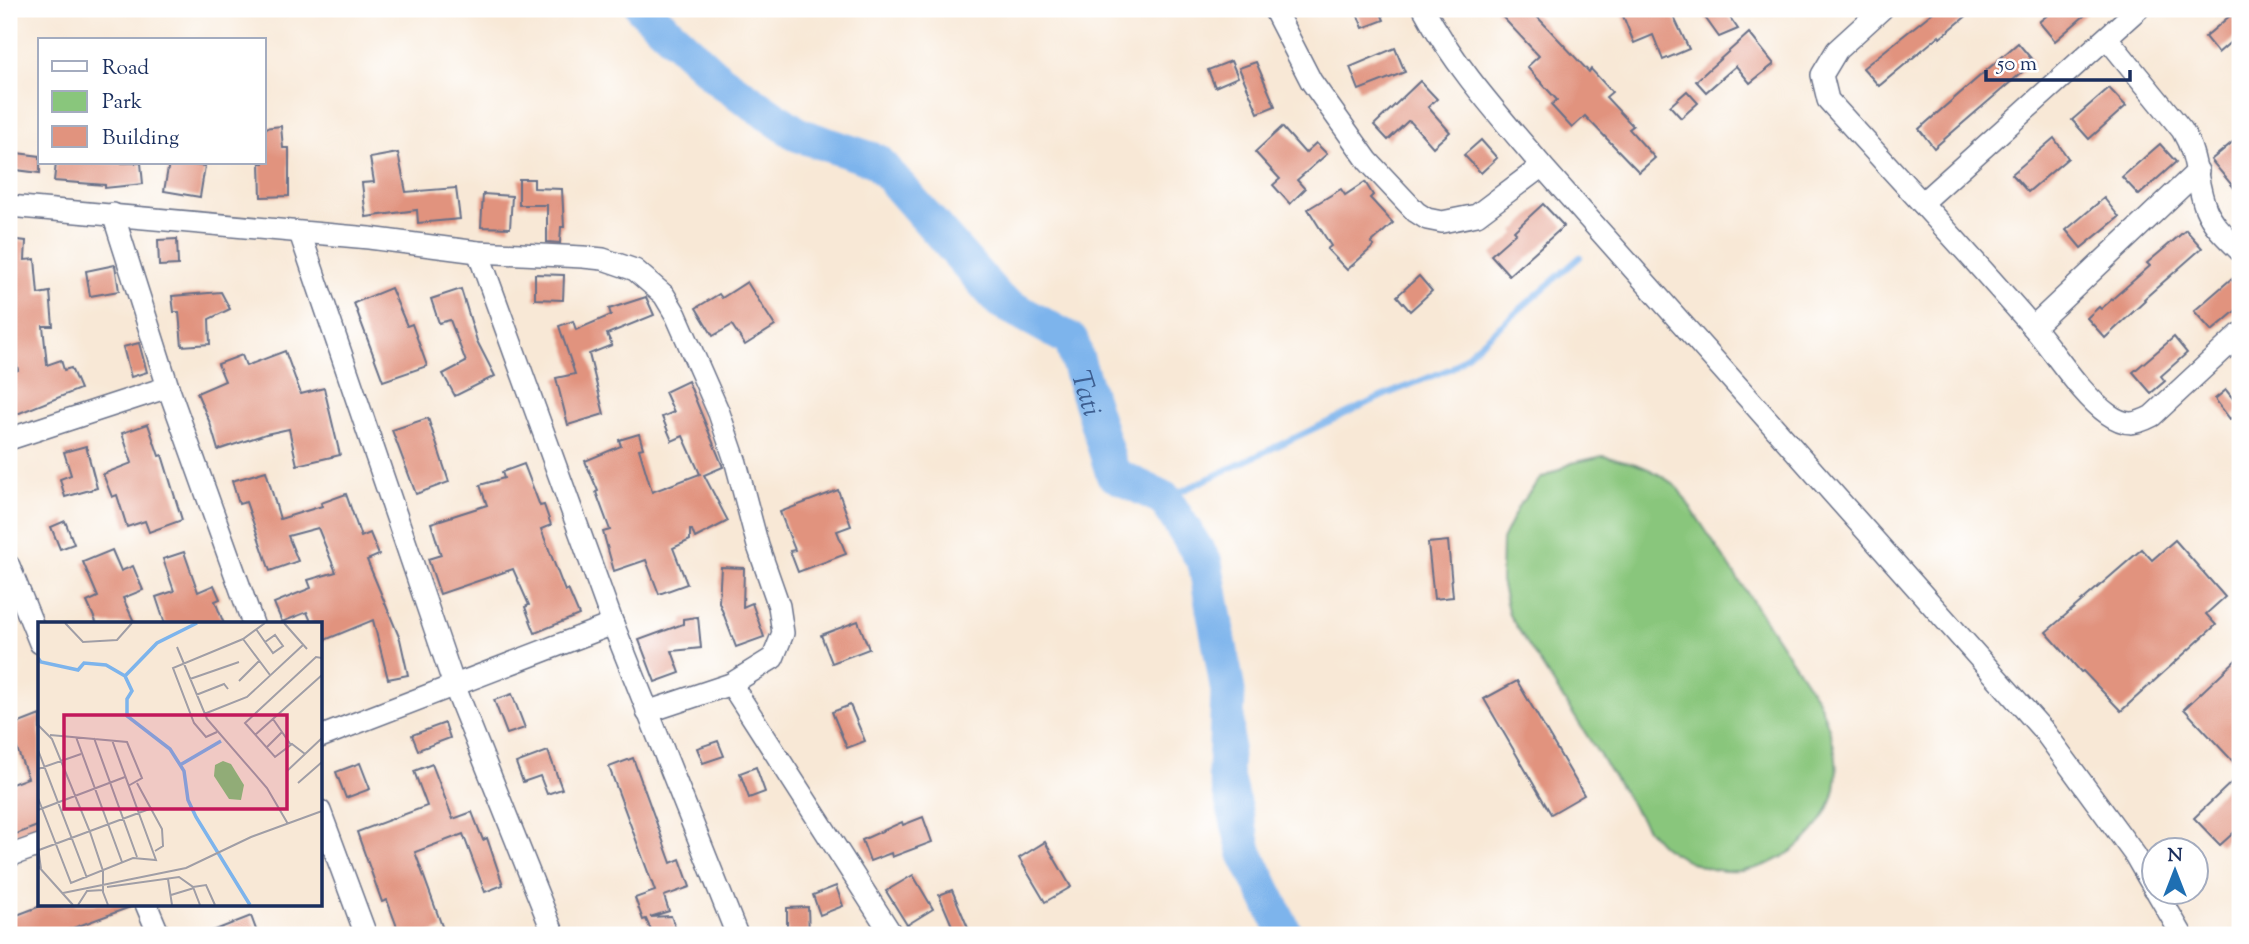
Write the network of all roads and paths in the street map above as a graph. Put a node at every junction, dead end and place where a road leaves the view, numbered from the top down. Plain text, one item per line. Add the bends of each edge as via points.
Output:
1 (1273, 9) edge
2 (1424, 9) edge
3 (1882, 9) edge
4 (2138, 9) edge
5 (2107, 38) junction
6 (1542, 166) junction
7 (2199, 171) junction
8 (1922, 203) junction
9 (9, 206) edge
10 (113, 214) junction
11 (300, 233) junction
12 (2240, 251) edge
13 (478, 252) junction
14 (2033, 327) junction
15 (2240, 334) edge
16 (169, 387) junction
17 (9, 439) edge
18 (9, 566) edge
19 (252, 622) edge
20 (613, 624) junction
21 (38, 638) edge
22 (731, 684) junction
23 (454, 685) junction
24 (647, 712) junction
25 (322, 736) edge
26 (322, 816) edge
27 (38, 846) edge
28 (9, 856) edge
29 (2140, 864) edge
30 (147, 906) edge
31 (2165, 906) edge
32 (886, 934) edge
33 (159, 935) edge
34 (366, 935) edge
35 (554, 935) edge
36 (737, 935) edge
37 (2182, 935) edge

1 - 6 street via 1311,81 1368,161 1427,219 1442,222 1477,215
2 - 6 street via 1462,70
3 - 8 street via 1837,50 1822,75 1828,100
4 - 5 street
5 - 7 street via 2182,130
5 - 8 street
6 - 29 street via 2044,731
7 - 12 street via 2206,208 2215,226
7 - 14 street
8 - 14 street
9 - 10 street
10 - 11 street
10 - 16 street
11 - 13 street
11 - 23 street
13 - 20 street
13 - 22 street via 583,257 620,264 650,282 676,315 719,413 783,621 773,657
14 - 15 street via 2107,414 2138,424
16 - 17 street
16 - 19 street
18 - 21 street
20 - 23 street
20 - 24 street
22 - 24 street
22 - 32 street
23 - 25 street
23 - 35 street
24 - 36 street
26 - 34 street
27 - 28 street
30 - 33 street
31 - 37 street

